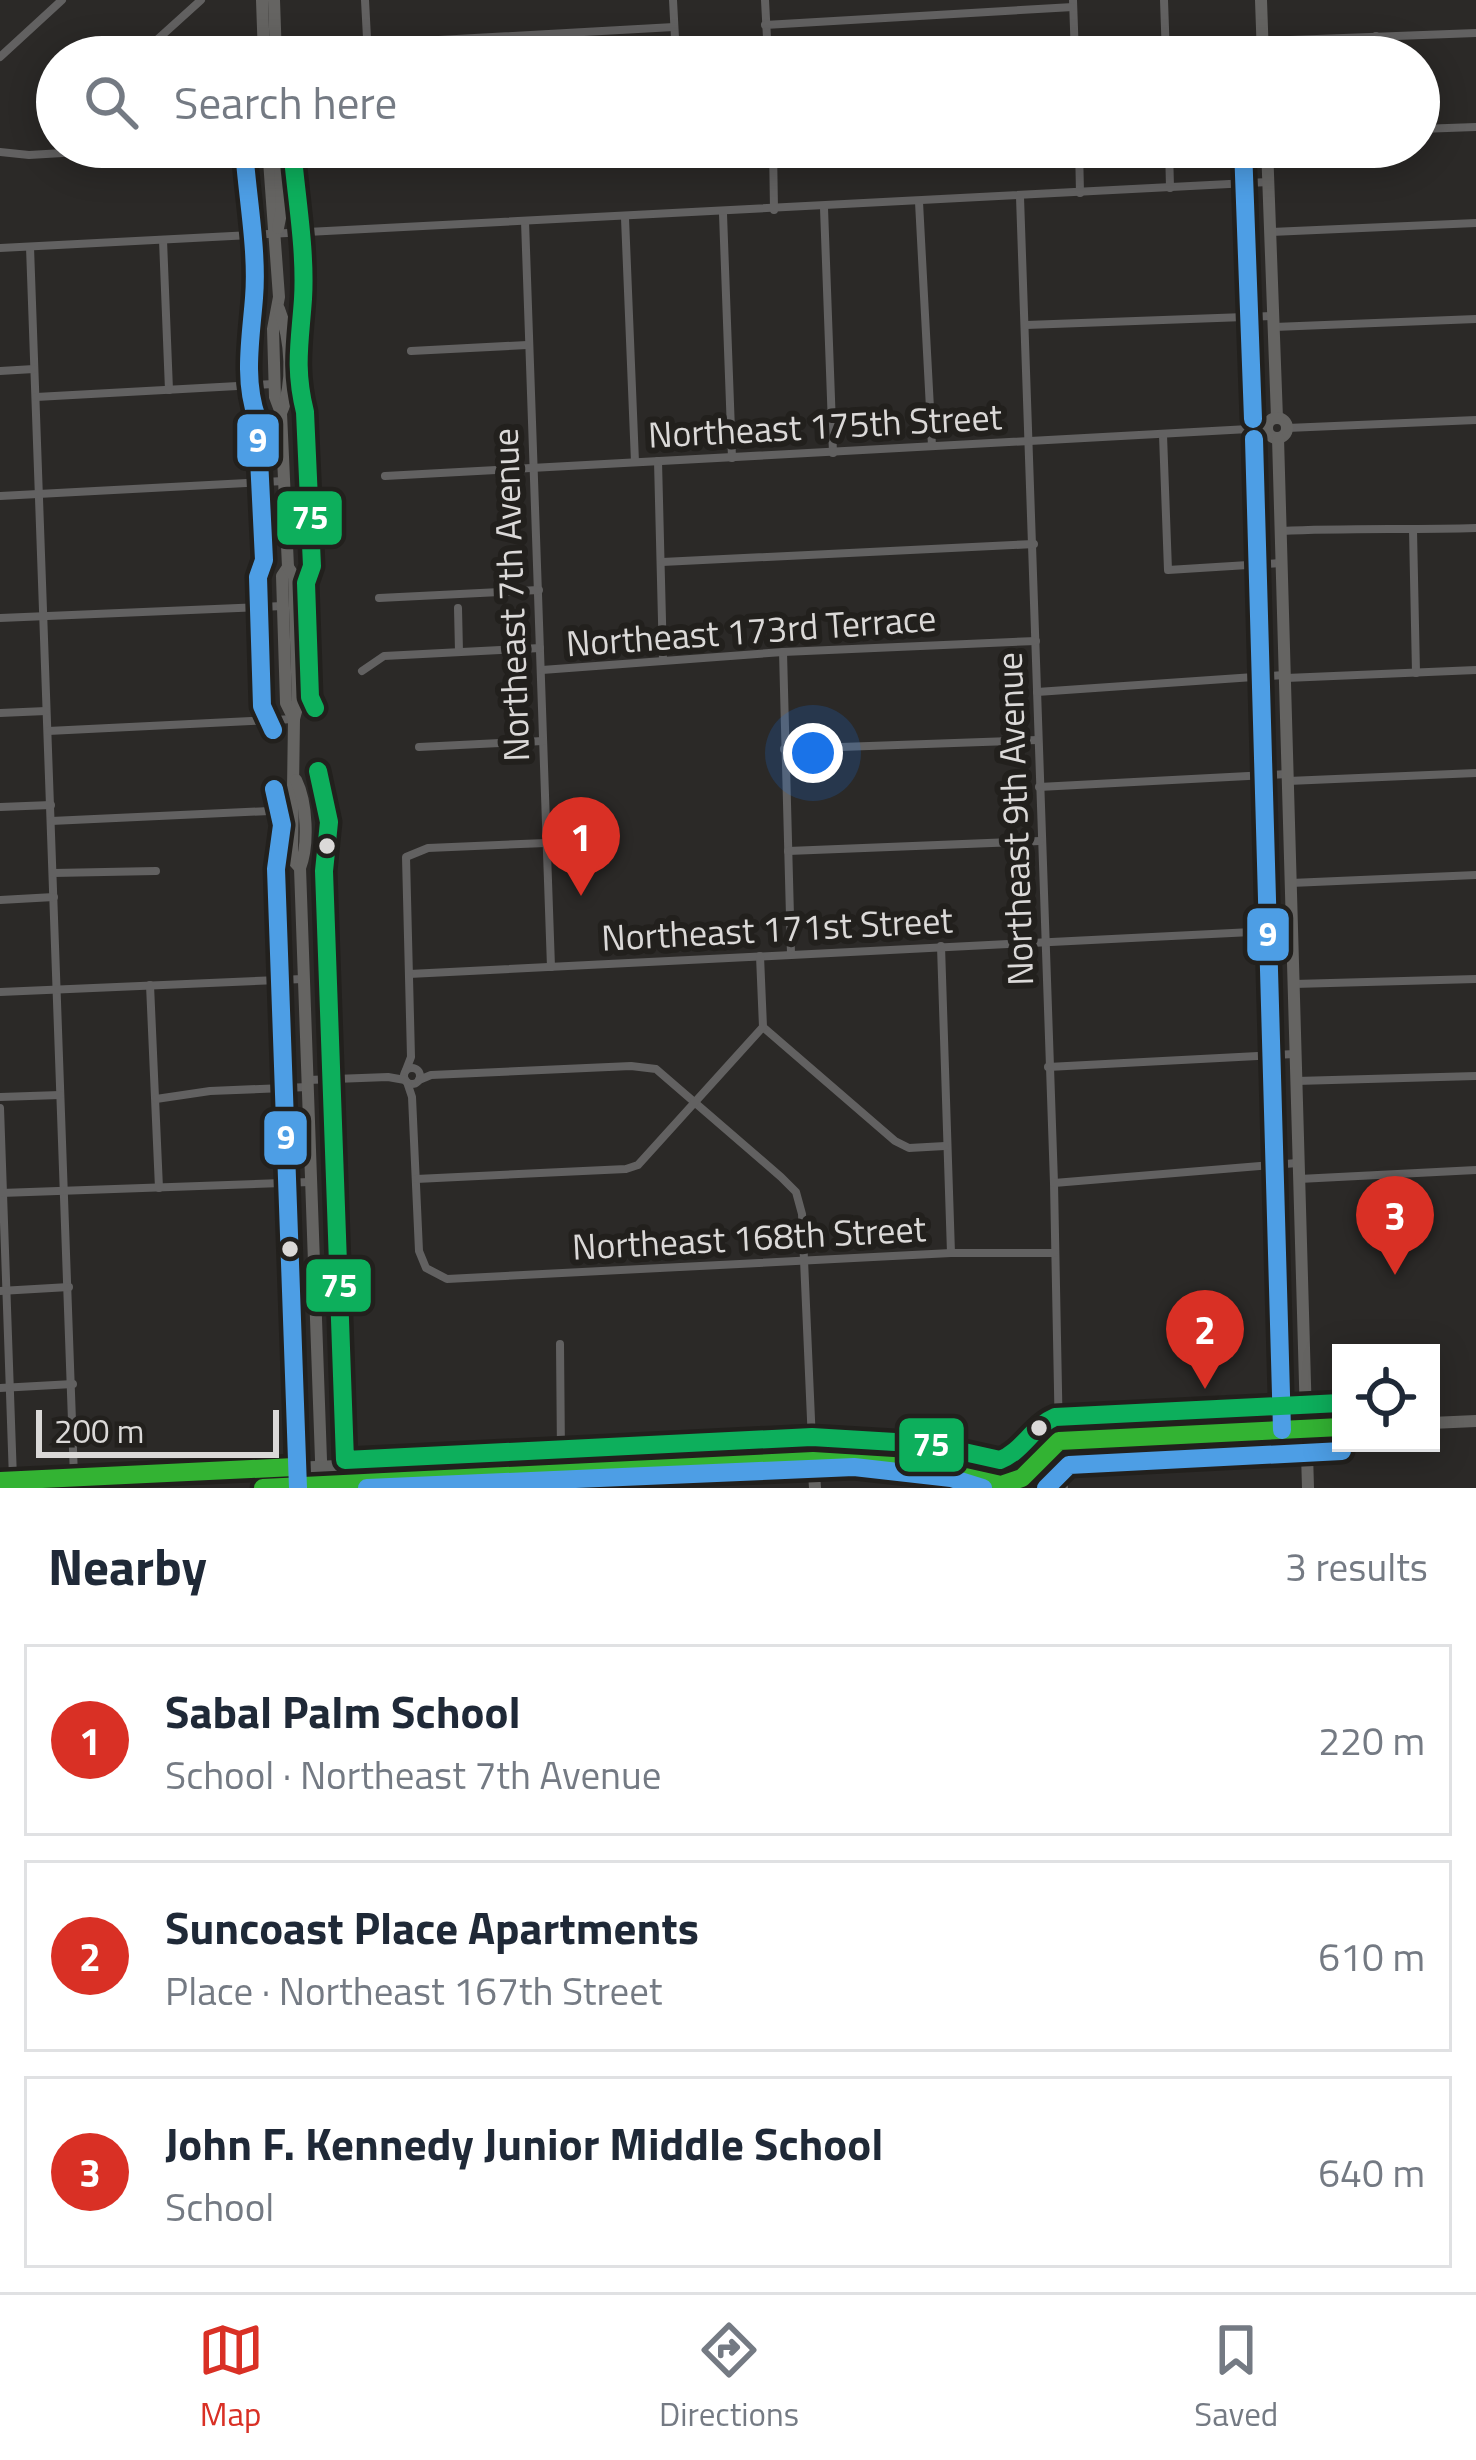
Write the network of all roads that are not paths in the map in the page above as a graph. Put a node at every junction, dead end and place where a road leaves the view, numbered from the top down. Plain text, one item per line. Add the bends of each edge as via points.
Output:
1 (62, 0) edge
2 (201, 0) edge
3 (262, 0) edge
4 (274, 0) edge
5 (365, 0) edge
6 (673, 0) edge
7 (765, 0) edge
8 (1164, 0) edge
9 (1261, 0) edge
10 (1073, 3) edge
11 (765, 25) junction
12 (674, 27) junction
13 (1476, 33) edge
14 (161, 36) edge
15 (263, 36) edge
16 (275, 36) edge
17 (367, 36) edge
18 (511, 36) edge
19 (675, 36) edge
20 (766, 36) edge
21 (1074, 36) edge
22 (1165, 36) edge
23 (1262, 36) edge
24 (1376, 36) edge
25 (0, 57) edge
26 (1476, 127) edge
27 (1440, 128) edge
28 (36, 151) edge
29 (0, 152) edge
30 (269, 168) edge
31 (281, 168) edge
32 (773, 168) edge
33 (1079, 168) edge
34 (1170, 168) edge
35 (1268, 168) edge
36 (1268, 182) junction
37 (1170, 188) junction
38 (1080, 193) junction
39 (1020, 196) junction
40 (919, 202) junction
41 (824, 208) junction
42 (774, 210) junction
43 (723, 213) junction
44 (626, 218) junction
45 (525, 221) junction
46 (1476, 223) edge
47 (1271, 232) junction
48 (276, 235) junction
49 (164, 240) junction
50 (30, 247) junction
51 (0, 248) edge
52 (279, 308) junction
53 (1476, 319) edge
54 (1274, 322) junction
55 (1026, 326) junction
56 (527, 345) junction
57 (411, 351) dead end
58 (35, 369) junction
59 (0, 371) edge
60 (274, 384) junction
61 (169, 390) junction
62 (36, 397) junction
63 (281, 413) junction
64 (1476, 420) edge
65 (1277, 428) junction
66 (1163, 435) junction
67 (1029, 442) junction
68 (932, 446) junction
69 (833, 452) junction
70 (732, 458) junction
71 (658, 461) junction
72 (635, 462) junction
73 (534, 468) junction
74 (385, 476) dead end
75 (284, 482) junction
76 (40, 494) junction
77 (0, 496) edge
78 (1476, 528) edge
79 (1413, 530) junction
80 (1281, 531) junction
81 (1034, 544) junction
82 (662, 562) junction
83 (1281, 563) junction
84 (288, 567) junction
85 (538, 590) junction
86 (379, 598) dead end
87 (284, 606) junction
88 (458, 608) dead end
89 (43, 616) junction
90 (0, 618) edge
91 (1036, 640) junction
92 (540, 649) junction
93 (459, 652) junction
94 (783, 652) junction
95 (663, 660) junction
96 (362, 670) dead end
97 (542, 670) junction
98 (1476, 670) edge
99 (1416, 673) junction
100 (1284, 677) junction
101 (1037, 692) junction
102 (47, 711) junction
103 (0, 713) edge
104 (294, 719) junction
105 (48, 731) junction
106 (1038, 740) junction
107 (543, 741) junction
108 (419, 747) dead end
109 (784, 749) junction
110 (1476, 773) edge
111 (1287, 777) junction
112 (296, 781) junction
113 (1039, 787) junction
114 (51, 806) junction
115 (0, 807) edge
116 (291, 810) junction
117 (51, 821) junction
118 (1040, 841) junction
119 (546, 843) junction
120 (788, 851) junction
121 (300, 868) junction
122 (157, 871) dead end
123 (53, 873) junction
124 (1476, 875) edge
125 (1289, 883) junction
126 (54, 897) junction
127 (0, 900) edge
128 (1291, 929) junction
129 (1045, 941) junction
130 (941, 946) junction
131 (791, 954) junction
132 (760, 956) junction
133 (551, 967) junction
134 (410, 974) junction
135 (1476, 979) edge
136 (303, 980) junction
137 (1292, 984) junction
138 (150, 986) junction
139 (58, 989) junction
140 (0, 992) edge
141 (763, 1027) junction
142 (1294, 1054) junction
143 (1048, 1067) junction
144 (411, 1076) junction
145 (1476, 1076) edge
146 (1295, 1082) junction
147 (308, 1083) junction
148 (60, 1095) junction
149 (0, 1097) edge
150 (156, 1099) junction
151 (695, 1100) junction
152 (0, 1108) edge
153 (945, 1146) junction
154 (1297, 1163) junction
155 (1476, 1170) edge
156 (416, 1179) junction
157 (1298, 1179) junction
158 (312, 1182) junction
159 (1054, 1183) junction
160 (159, 1188) junction
161 (64, 1191) junction
162 (2, 1193) edge
163 (1054, 1252) junction
164 (951, 1253) junction
165 (805, 1263) junction
166 (69, 1287) junction
167 (3, 1291) edge
168 (560, 1344) dead end
169 (73, 1384) junction
170 (5, 1388) edge
171 (1476, 1421) edge
172 (1440, 1423) edge
173 (1332, 1428) edge
174 (1306, 1429) junction
175 (1059, 1441) junction
176 (812, 1443) junction
177 (584, 1454) junction
178 (562, 1455) junction
179 (813, 1461) junction
180 (320, 1466) junction
181 (1027, 1474) junction
182 (525, 1476) junction
183 (6, 1481) edge
184 (567, 1481) edge
185 (74, 1485) edge
186 (1006, 1486) edge
187 (322, 1487) edge
188 (263, 1488) edge
189 (815, 1488) edge
190 (1062, 1488) edge
191 (1308, 1488) edge

1 - 25 street
2 - 14 street
3 - 15 main road
4 - 16 main road
5 - 17 street
6 - 12 street
7 - 11 street
8 - 22 street
9 - 23 main road
10 - 11 street
10 - 21 street
11 - 20 street
12 - 18 street
12 - 19 street
13 - 24 street
26 - 27 street
28 - 29 street
30 - 48 main road
31 - 48 main road
32 - 42 street
33 - 38 street
34 - 37 street
35 - 36 main road
36 - 37 street
36 - 47 main road
37 - 38 street
38 - 39 street
39 - 40 street
39 - 55 street, Northeast 9th Avenue
40 - 41 street
40 - 68 street
41 - 42 street
41 - 69 street
42 - 43 street
43 - 44 street
43 - 70 street
44 - 45 street
44 - 72 street
45 - 48 street
45 - 56 street, Northeast 7th Avenue
46 - 47 street
47 - 54 main road
48 - 49 street
48 - 52 main road
49 - 50 street
49 - 61 street
50 - 51 street
50 - 58 street
52 - 60 main road
52 - 63 main road via 289,396
53 - 54 street
54 - 55 street
54 - 65 main road
55 - 67 street, Northeast 9th Avenue
56 - 57 street
56 - 73 street, Northeast 7th Avenue
58 - 59 street
58 - 62 street
60 - 61 street
60 - 63 main road
61 - 62 street
62 - 76 street
63 - 75 main road
64 - 65 street, Northeast 175th Street
65 - 66 street, Northeast 175th Street
65 - 80 main road
66 - 67 street, Northeast 175th Street
66 - 83 street via 1168,571
67 - 68 street, Northeast 175th Street
67 - 81 street, Northeast 9th Avenue
68 - 69 street, Northeast 175th Street
69 - 70 street, Northeast 175th Street
70 - 71 street, Northeast 175th Street
71 - 72 street, Northeast 175th Street
71 - 82 street
72 - 73 street, Northeast 175th Street
73 - 74 street, Northeast 175th Street
73 - 85 street, Northeast 7th Avenue
75 - 76 street
75 - 84 main road
76 - 77 street
76 - 89 street
78 - 79 street
79 - 80 street
79 - 99 street
80 - 83 main road
81 - 82 street
81 - 91 street, Northeast 9th Avenue
82 - 95 street
83 - 100 main road
84 - 87 main road
84 - 104 main road via 295,591
85 - 86 street
85 - 92 street, Northeast 7th Avenue
87 - 89 street
87 - 104 main road via 286,703
88 - 93 street
89 - 90 street
89 - 102 street
91 - 94 street, Northeast 173rd Terrace
91 - 101 street, Northeast 9th Avenue
92 - 93 street, Northeast 173rd Terrace
92 - 97 street, Northeast 7th Avenue
93 - 96 street, Northeast 173rd Terrace via 384,656
94 - 95 street, Northeast 173rd Terrace
94 - 109 street
95 - 97 street, Northeast 173rd Terrace
97 - 107 street, Northeast 7th Avenue
98 - 99 street
99 - 100 street
100 - 101 street
100 - 111 main road
101 - 106 street, Northeast 9th Avenue
102 - 103 street
102 - 105 street
104 - 105 street
104 - 112 main road
105 - 114 street
106 - 109 street
106 - 113 street, Northeast 9th Avenue
107 - 108 street
107 - 119 street, Northeast 7th Avenue
109 - 120 street
110 - 111 street
111 - 113 street
111 - 125 main road
112 - 116 main road
112 - 121 main road via 303,794
113 - 118 street, Northeast 9th Avenue
114 - 115 street
114 - 117 street
116 - 117 street
116 - 121 main road via 292,859
117 - 123 street
118 - 120 street
118 - 129 street, Northeast 9th Avenue
119 - 133 street, Northeast 7th Avenue
119 - 134 street via 410,854
120 - 131 street
121 - 136 main road
122 - 123 street
123 - 126 street
124 - 125 street
125 - 128 main road
126 - 127 street
126 - 139 street
128 - 129 street, Northeast 171st Street
128 - 137 main road
129 - 130 street, Northeast 171st Street
129 - 143 street, Northeast 9th Avenue
130 - 131 street, Northeast 171st Street
130 - 153 street
131 - 132 street, Northeast 171st Street
132 - 133 street, Northeast 171st Street
132 - 141 street
133 - 134 street, Northeast 171st Street
134 - 144 street
135 - 137 street
136 - 138 street
136 - 147 main road
137 - 142 main road
138 - 139 street
138 - 150 street
139 - 140 street
139 - 148 street
141 - 151 street
141 - 153 street via 895,1142
142 - 143 street
142 - 146 main road
143 - 159 street, Northeast 9th Avenue
144 - 147 street
144 - 151 street via 631,1066 656,1069
144 - 156 street
145 - 146 street
146 - 154 main road
147 - 150 street
147 - 158 main road
148 - 149 street
148 - 161 street
150 - 160 street
151 - 156 street via 626,1169
151 - 165 street via 796,1192
152 - 162 street
153 - 164 street
154 - 157 main road
154 - 159 street
155 - 157 street
156 - 165 street, Northeast 168th Street via 419,1251 427,1268 447,1279
157 - 174 main road
158 - 160 street
158 - 180 main road
159 - 163 street, Northeast 9th Avenue
160 - 161 street
161 - 162 street
161 - 166 street
162 - 167 street
163 - 164 street, Northeast 168th Street
163 - 175 street, Northeast 9th Avenue
164 - 165 street, Northeast 168th Street
165 - 176 street
166 - 167 street
166 - 169 street
167 - 170 street
168 - 178 street
169 - 170 street
169 - 185 street
170 - 183 street
171 - 172 main road
173 - 174 main road
174 - 175 main road
174 - 191 main road
175 - 181 main road
176 - 177 main road
176 - 179 main road
176 - 181 main road via 923,1448
177 - 178 main road
177 - 184 main road
178 - 180 main road
178 - 182 main road
179 - 184 main road
179 - 186 main road via 925,1468
179 - 189 main road
180 - 185 main road
180 - 187 main road
181 - 186 main road
181 - 190 main road
182 - 184 main road
182 - 187 main road
183 - 185 main road
187 - 188 main road

